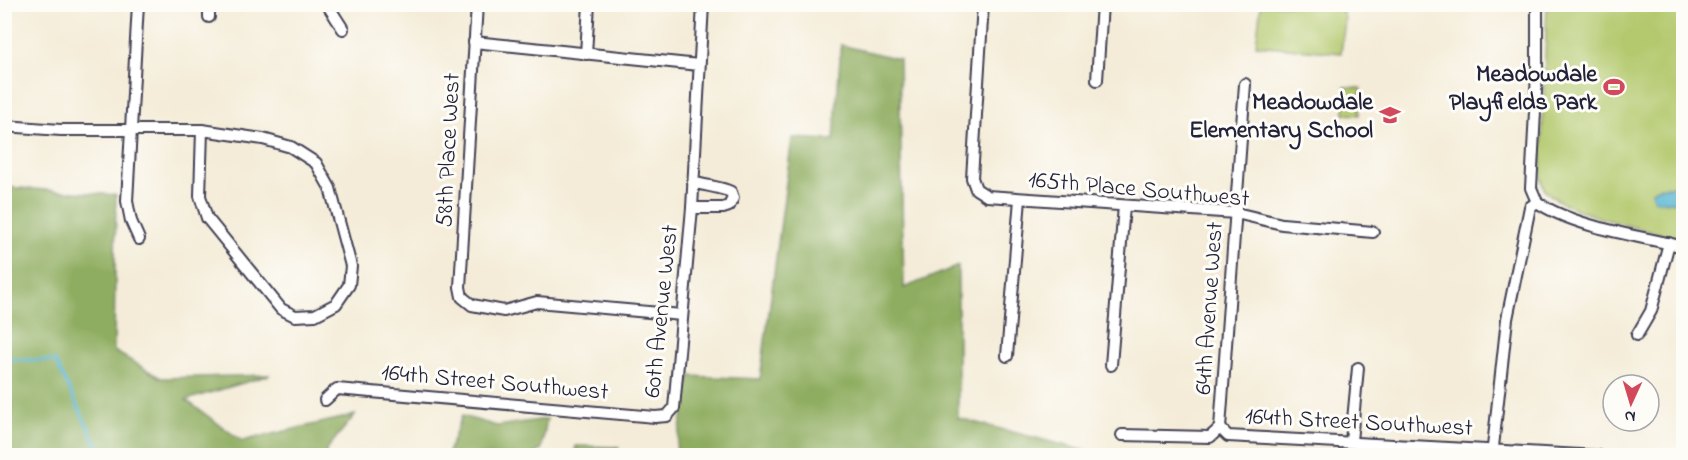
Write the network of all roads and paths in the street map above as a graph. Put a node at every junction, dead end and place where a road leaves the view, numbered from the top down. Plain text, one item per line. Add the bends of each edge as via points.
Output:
1 (138, 4) edge
2 (209, 4) edge
3 (327, 4) edge
4 (477, 4) edge
5 (589, 4) edge
6 (703, 4) edge
7 (983, 4) edge
8 (1102, 4) edge
9 (1537, 4) edge
10 (209, 17) dead end
11 (342, 29) dead end
12 (474, 42) junction
13 (586, 54) junction
14 (699, 65) junction
15 (1097, 80) dead end
16 (1245, 84) dead end
17 (4, 126) edge
18 (131, 129) junction
19 (202, 130) junction
20 (693, 182) junction
21 (1020, 199) junction
22 (1537, 202) junction
23 (1124, 206) junction
24 (692, 208) junction
25 (1236, 213) junction
26 (1373, 232) dead end
27 (140, 239) dead end
28 (1669, 243) junction
29 (1683, 247) edge
30 (682, 315) junction
31 (1637, 335) dead end
32 (1006, 356) dead end
33 (1111, 365) dead end
34 (1358, 368) dead end
35 (325, 400) dead end
36 (667, 416) joint
37 (1220, 428) junction
38 (1122, 435) dead end
39 (1351, 441) junction
40 (1492, 452) edge
41 (1599, 456) edge

1 - 18 street
2 - 10 street
3 - 11 street
4 - 12 street, 58th Place West
5 - 13 street
6 - 14 street, 60th Avenue West
7 - 21 street, 165th Place Southwest via 972,178 976,189 987,196
8 - 15 street
9 - 22 street via 1531,188
12 - 13 street
12 - 30 street, 58th Place West via 462,297 472,305 504,311 537,302
13 - 14 street
14 - 20 street, 60th Avenue West
16 - 25 street, 64th Avenue West
17 - 18 street
18 - 19 street
18 - 27 street via 127,201 130,221
19 - 19 street via 291,147 316,163 330,188 351,266 349,285 336,304 315,315 295,316 281,309 207,218 200,196
20 - 24 street, 60th Avenue West
20 - 24 street, 60th Avenue West via 728,190 732,198 729,206 723,208
21 - 23 street, 165th Place Southwest
21 - 32 street
22 - 28 street via 1570,219
22 - 40 street via 1530,207 1507,319
23 - 25 street, 165th Place Southwest
23 - 33 street
24 - 30 street, 60th Avenue West
25 - 26 street, 165th Place Southwest via 1282,224
25 - 37 street, 64th Avenue West
28 - 29 street
28 - 31 street via 1651,311
30 - 36 street, 60th Avenue West via 674,408
34 - 39 street
35 - 36 street, 164th Street Southwest via 337,389
37 - 38 street, 164th Street Southwest via 1210,436
37 - 39 street, 164th Street Southwest via 1228,436
39 - 40 street, 164th Street Southwest
40 - 41 street, 164th Street Southwest

